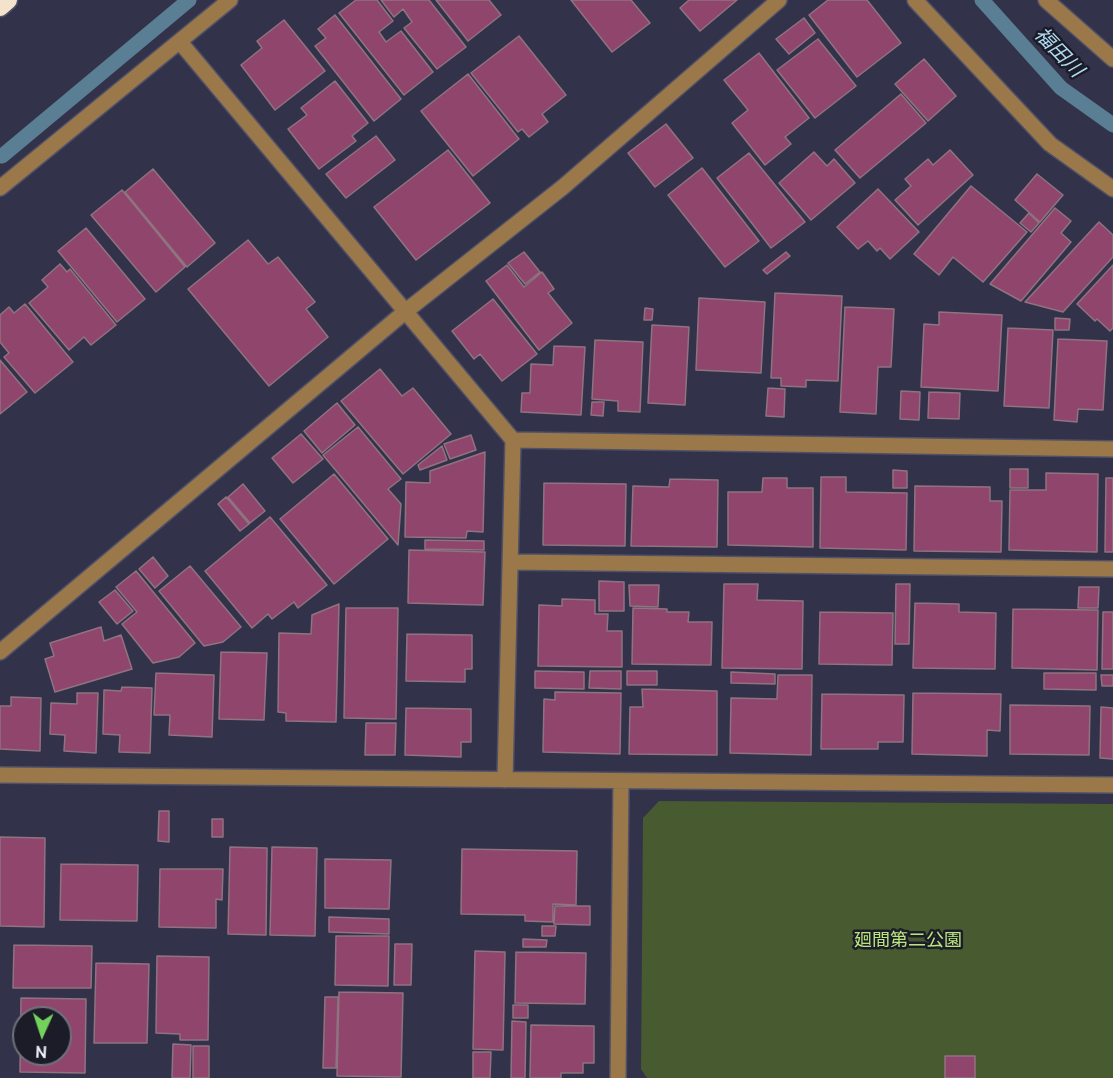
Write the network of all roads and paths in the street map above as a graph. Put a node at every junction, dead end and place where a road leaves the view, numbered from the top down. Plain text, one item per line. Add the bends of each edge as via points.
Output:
1 (8, 0) edge
2 (230, 0) edge
3 (778, 0) edge
4 (915, 0) edge
5 (1046, 0) edge
6 (0, 7) edge
7 (180, 42) junction
8 (1113, 59) edge
9 (0, 188) edge
10 (1113, 189) edge
11 (406, 312) junction
12 (513, 440) junction
13 (1113, 449) edge
14 (510, 562) junction
15 (1113, 569) edge
16 (0, 652) edge
17 (0, 775) edge
18 (505, 780) junction
19 (621, 781) junction
20 (1113, 785) edge
21 (618, 1078) edge

1 - 6 highway
2 - 7 street
3 - 11 street via 563,187
4 - 10 street via 1050,144
5 - 8 street
7 - 9 street
7 - 11 street
11 - 12 street
11 - 16 street
12 - 13 street
12 - 14 street
14 - 15 street
14 - 18 street
17 - 18 street
18 - 19 street
19 - 20 street
19 - 21 street

